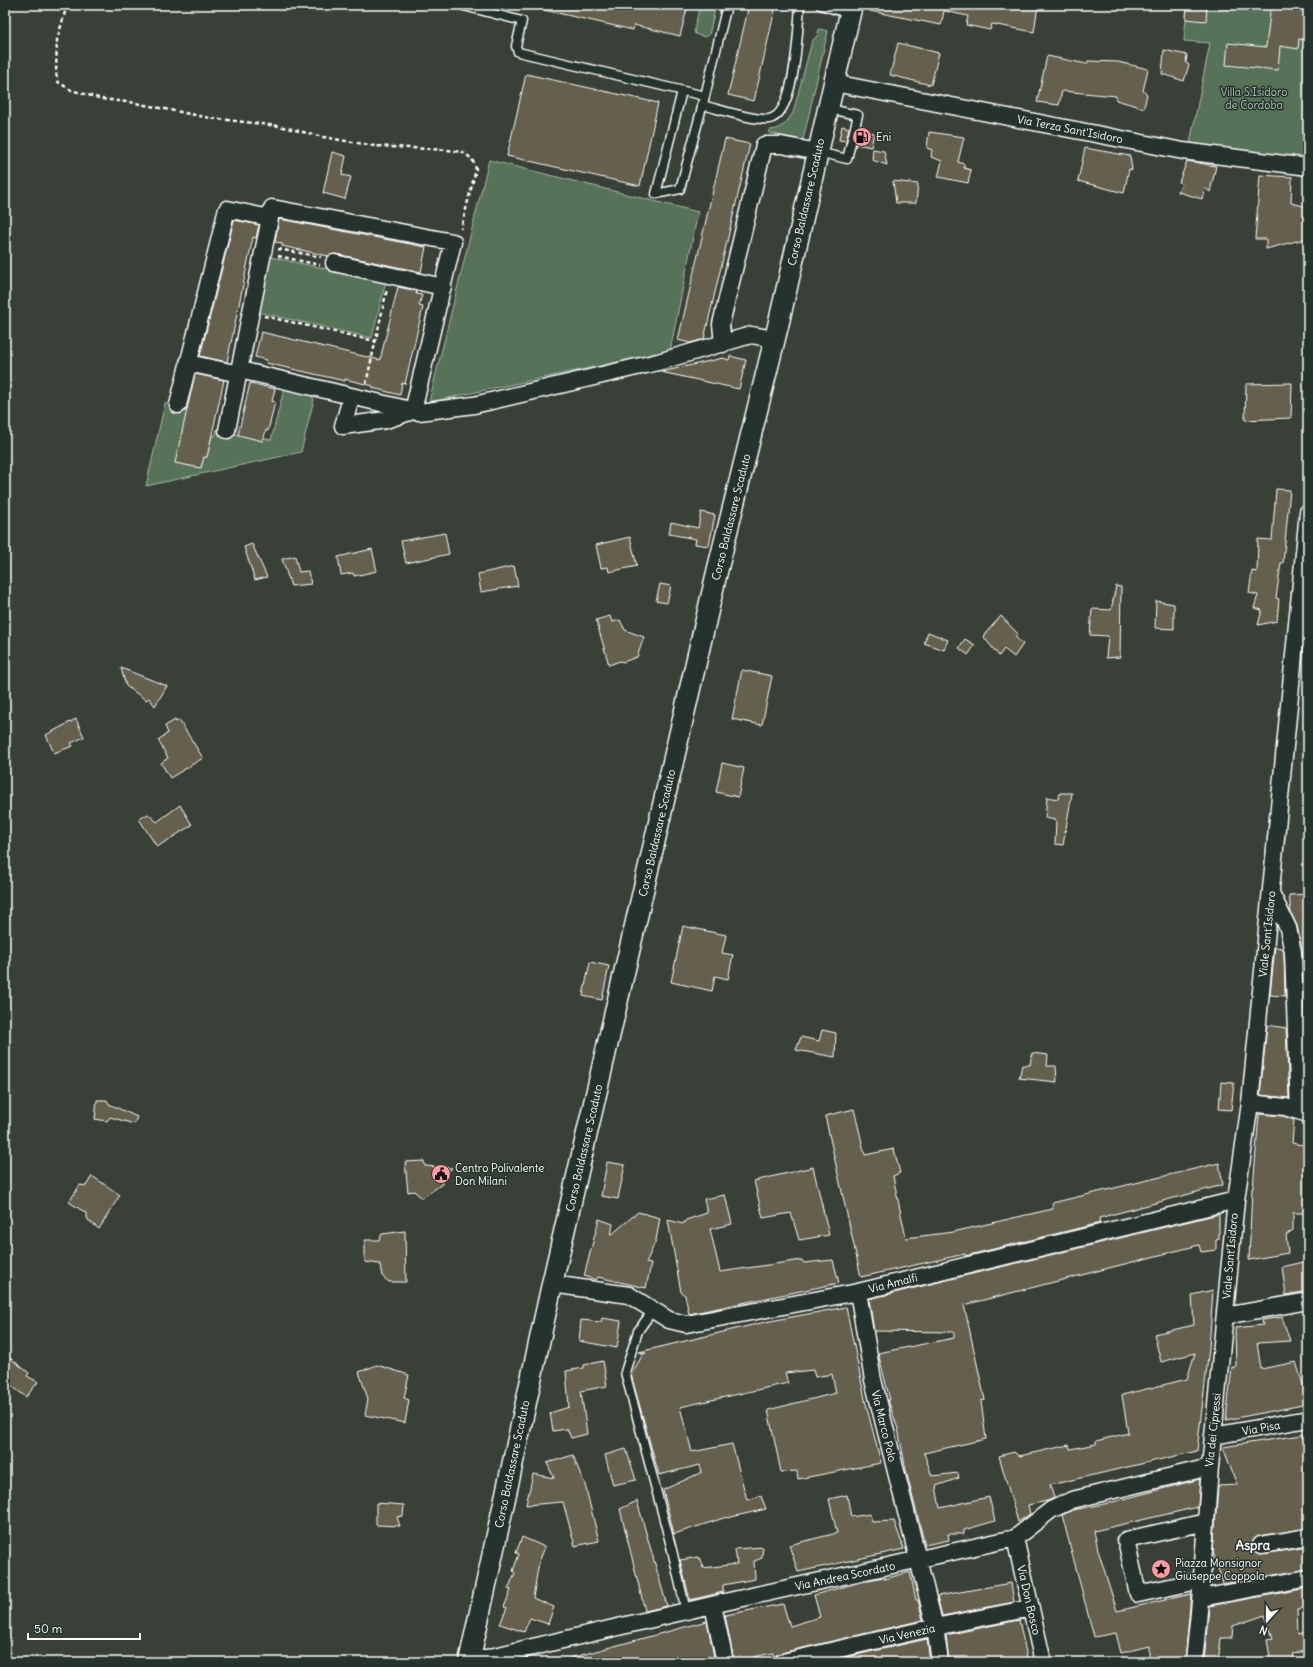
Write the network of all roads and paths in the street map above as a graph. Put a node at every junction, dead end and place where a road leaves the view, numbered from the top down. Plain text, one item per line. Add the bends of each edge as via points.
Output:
1 (67, 5) edge
2 (460, 5) edge
3 (727, 5) edge
4 (800, 5) edge
5 (820, 5) edge
6 (851, 10) edge
7 (834, 83) junction
8 (682, 90) junction
9 (705, 96) junction
10 (702, 105) junction
11 (828, 109) junction
12 (818, 152) junction
13 (1308, 167) edge
14 (270, 218) junction
15 (453, 242) junction
16 (289, 251) dead end
17 (263, 253) junction
18 (326, 262) junction
19 (390, 275) junction
20 (443, 286) junction
21 (250, 312) junction
22 (775, 339) junction
23 (375, 341) junction
24 (723, 344) junction
25 (188, 363) junction
26 (239, 372) junction
27 (366, 384) dead end
28 (351, 398) junction
29 (178, 405) dead end
30 (413, 411) junction
31 (227, 430) dead end
32 (1308, 512) edge
33 (1271, 892) junction
34 (1250, 1103) junction
35 (1303, 1113) edge
36 (1236, 1200) junction
37 (552, 1284) junction
38 (858, 1292) junction
39 (1308, 1301) edge
40 (653, 1310) junction
41 (1224, 1316) junction
42 (1221, 1355) joint
43 (1308, 1419) edge
44 (1213, 1436) junction
45 (1210, 1467) junction
46 (1206, 1522) junction
47 (1308, 1537) edge
48 (1015, 1538) junction
49 (1261, 1545) dead end
50 (918, 1559) junction
51 (1308, 1578) edge
52 (1202, 1580) junction
53 (1201, 1598) junction
54 (713, 1605) junction
55 (1031, 1608) junction
56 (686, 1611) junction
57 (935, 1627) junction
58 (469, 1662) edge
59 (725, 1662) edge
60 (783, 1662) edge
61 (940, 1662) edge
62 (1043, 1662) edge
63 (1194, 1662) edge

1 - 15 path via 57,40 56,73 58,82 70,90 102,99 210,118 279,126 375,146 464,152 472,159 476,169 459,236
2 - 8 lane via 522,21 516,46 518,52
3 - 9 lane
4 - 10 lane via 795,62 786,104 780,113 770,119 758,119
5 - 6 lane
6 - 7 street, Corso Baldassare Scaduto
7 - 11 street, Corso Baldassare Scaduto
7 - 13 street, Via Terza Sant'Isidoro via 1183,151
8 - 9 lane
8 - 10 lane via 656,194 680,189
9 - 10 lane
11 - 12 street, Corso Baldassare Scaduto
11 - 12 lane via 858,115 847,159
12 - 22 street, Corso Baldassare Scaduto
12 - 24 street via 781,145 764,145 720,324
14 - 15 street via 272,208
14 - 17 street
14 - 25 street via 227,209
15 - 20 street
16 - 18 path
17 - 18 path
17 - 21 street
18 - 19 street
19 - 20 street
19 - 23 path
20 - 30 street
21 - 23 path
21 - 26 street
22 - 24 street via 751,334
22 - 37 street, Corso Baldassare Scaduto via 717,572
23 - 27 path
24 - 30 street via 658,362 474,405
25 - 26 street
25 - 29 street
26 - 28 street
26 - 31 street
28 - 30 street
28 - 30 street via 343,426 386,420
32 - 33 street, Viale Sant'Isidoro
33 - 34 street, Viale Sant'Isidoro
33 - 35 street via 1288,928 1293,952
34 - 35 street via 1285,1107
34 - 36 street, Viale Sant'Isidoro
36 - 38 street, Via Amalfi
36 - 41 street, Viale Sant'Isidoro
37 - 40 street, Via Amalfi via 629,1295
37 - 58 street, Corso Baldassare Scaduto
38 - 40 street, Via Amalfi via 686,1324 669,1320
38 - 50 street, Via Marco Polo via 873,1380
39 - 41 street
40 - 56 lane via 638,1331 625,1372
41 - 42 street, Viale Sant'Isidoro
42 - 44 street, Via dei Cipressi
43 - 44 street, Via Pisa
44 - 45 street, Via dei Cipressi
45 - 46 street, Via dei Cipressi
45 - 48 street, Via Andrea Scordato via 1072,1500 1051,1510
46 - 52 street, Via dei Cipressi
46 - 52 street via 1126,1540 1138,1594
47 - 49 street
48 - 50 street, Via Andrea Scordato
48 - 55 street, Via Don Bosco
50 - 54 street, Via Andrea Scordato
50 - 57 street, Via Marco Polo
51 - 53 street
52 - 53 street, Via dei Cipressi
53 - 63 street, Via dei Cipressi
54 - 56 street, Via Andrea Scordato
54 - 59 street
55 - 57 street, Via Venezia
55 - 62 street, Via Don Bosco
56 - 58 street, Via Andrea Scordato
57 - 60 street, Via Venezia
57 - 61 street, Via Marco Polo

